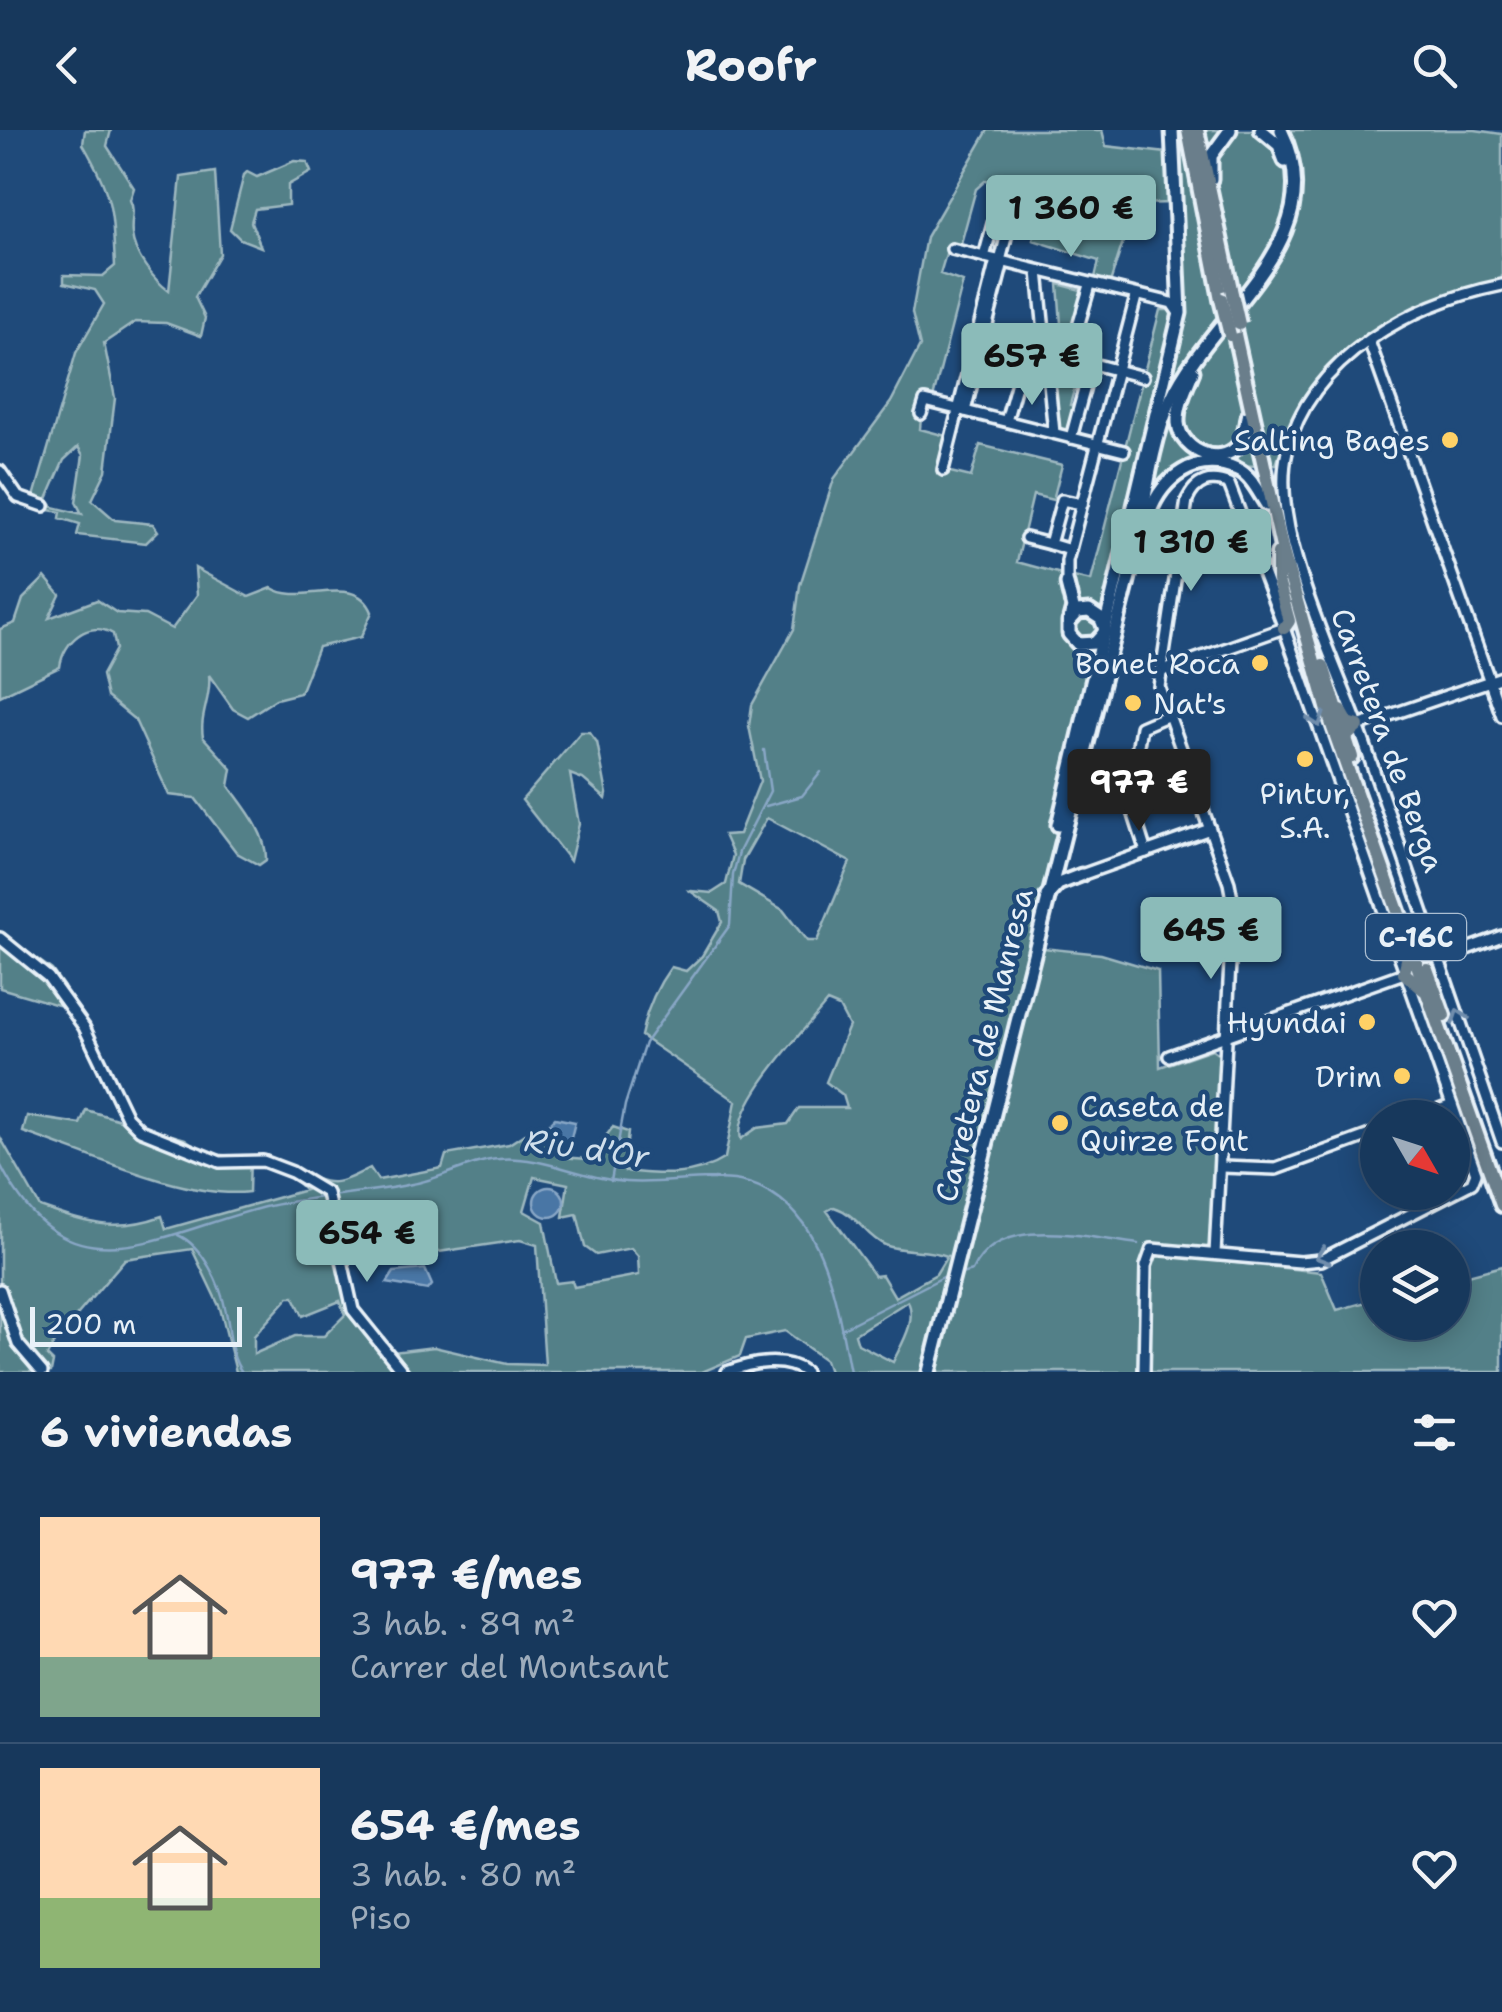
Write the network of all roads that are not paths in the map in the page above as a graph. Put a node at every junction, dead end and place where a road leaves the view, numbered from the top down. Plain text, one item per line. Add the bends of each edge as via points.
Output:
1 (1172, 130) edge
2 (1192, 130) edge
3 (1230, 130) edge
4 (1261, 130) edge
5 (1281, 130) edge
6 (1210, 198) junction
7 (952, 248) dead end
8 (984, 257) junction
9 (1000, 261) junction
10 (1038, 271) junction
11 (1090, 285) junction
12 (1502, 285) edge
13 (1226, 295) junction
14 (1136, 296) junction
15 (1176, 309) junction
16 (1234, 330) junction
17 (980, 335) junction
18 (1370, 340) junction
19 (1208, 343) junction
20 (1027, 347) junction
21 (1046, 352) junction
22 (1069, 358) junction
23 (1091, 364) junction
24 (1116, 370) junction
25 (1143, 377) dead end
26 (961, 410) junction
27 (1158, 411) junction
28 (921, 414) dead end
29 (1247, 417) junction
30 (1006, 421) junction
31 (1054, 434) junction
32 (1071, 438) junction
33 (1097, 444) junction
34 (1124, 451) dead end
35 (943, 470) dead end
36 (0, 471) edge
37 (1082, 504) junction
38 (1267, 505) junction
39 (44, 506) dead end
40 (1026, 538) dead end
41 (1050, 544) junction
42 (1070, 550) junction
43 (1278, 554) junction
44 (1134, 557) junction
45 (1119, 569) junction
46 (1068, 584) junction
47 (1090, 612) junction
48 (1069, 622) junction
49 (1284, 628) junction
50 (1106, 631) junction
51 (1077, 643) junction
52 (1308, 644) junction
53 (1157, 673) junction
54 (1502, 677) edge
55 (1490, 681) junction
56 (1091, 688) junction
57 (1333, 696) junction
58 (1097, 708) junction
59 (1169, 715) junction
60 (1502, 716) edge
61 (1358, 726) junction
62 (1345, 736) junction
63 (1359, 797) junction
64 (1210, 829) junction
65 (1060, 844) junction
66 (1146, 852) junction
67 (1054, 864) junction
68 (1080, 874) junction
69 (1045, 900) junction
70 (1408, 916) junction
71 (1502, 936) edge
72 (0, 938) edge
73 (1440, 959) junction
74 (1411, 973) junction
75 (1229, 1035) junction
76 (1170, 1056) dead end
77 (1458, 1056) junction
78 (1450, 1100) edge
79 (1360, 1139) edge
80 (1502, 1142) edge
81 (1483, 1144) junction
82 (1470, 1156) edge
83 (1222, 1167) junction
84 (1501, 1172) edge
85 (1470, 1184) edge
86 (1502, 1205) edge
87 (1419, 1210) edge
88 (1215, 1254) junction
89 (0, 1290) edge
90 (759, 1368) edge
91 (42, 1372) edge
92 (403, 1372) edge
93 (727, 1372) edge
94 (804, 1372) edge
95 (929, 1372) edge
96 (1144, 1372) edge

1 - 15 main road
2 - 6 main road, C-16C
2 - 13 main road, C-16C
3 - 6 main road via 1211,156
4 - 27 main road via 1279,145 1286,167 1280,230
5 - 19 main road via 1295,183 1286,234
6 - 13 main road, C-16C
7 - 8 street
8 - 9 street
8 - 9 street via 996,209 1012,214
9 - 10 street
9 - 17 street
10 - 11 street
10 - 21 street
11 - 14 street
11 - 22 street
12 - 18 street, Carretera de Berga via 1443,299
13 - 16 main road, C-16C, bridge
14 - 15 street
14 - 24 street
15 - 27 main road
16 - 29 main road
16 - 52 main road, C-16C
16 - 57 main road, C-16C via 1288,551
17 - 20 street
17 - 26 street
18 - 55 street
18 - 61 street, Carretera de Berga via 1318,392 1294,427 1286,457 1293,537
19 - 29 main road via 1178,414 1180,436 1200,453 1218,456 1242,440
19 - 44 main road via 1181,380 1160,428
20 - 21 street
20 - 30 street
21 - 22 street
21 - 31 street
22 - 23 street
23 - 24 street
23 - 32 street
24 - 25 street
24 - 33 street
26 - 28 street via 925,401
26 - 30 street
26 - 35 street
27 - 45 main road
29 - 38 main road
30 - 31 street
31 - 32 street
32 - 33 street
33 - 34 street
33 - 37 street
36 - 39 street via 18,496
37 - 41 street via 1062,500
37 - 42 street
38 - 43 main road
38 - 44 main road via 1236,468 1194,465 1157,492
40 - 41 street
41 - 42 street
42 - 46 street
43 - 49 main road
43 - 52 main road
44 - 50 main road
44 - 58 main road, Carretera de Manresa
45 - 47 main road via 1106,602
45 - 50 main road
46 - 47 main road
46 - 48 main road
47 - 48 main road
47 - 50 main road
48 - 51 main road
49 - 53 street
49 - 53 street, Carretera de Berga via 1229,484 1202,482 1187,500
49 -> 74 street, Carretera de Berga
50 - 51 main road via 1090,645
50 - 56 main road
50 - 58 main road
51 - 56 main road via 1089,656
52 - 63 main road, C-16C
53 - 59 street
54 - 55 street
55 - 60 street
55 - 61 street
56 - 67 main road
57 - 61 main road via 1348,723
57 - 62 main road, C-16C
58 - 65 main road, Carretera de Manresa
59 - 64 street
59 - 66 street via 1141,727 1129,799
61 - 62 main road
61 - 73 street, Carretera de Berga
62 - 63 main road
62 - 70 main road, C-16C
63 - 74 main road, C-16C via 1405,932
64 - 66 street
64 - 75 street via 1233,904
65 - 67 main road, Carretera de Manresa
65 - 68 main road via 1060,861
66 - 68 street
67 - 69 main road, Carretera de Manresa
68 - 69 main road via 1058,884
69 - 95 main road, Carretera de Manresa
70 - 74 main road via 1423,966
70 - 77 main road, C-16C
71 - 73 street
72 - 92 street via 48,977 84,1027 140,1130 220,1162 262,1162 292,1172 328,1197 353,1310
80 -> 73 street, Carretera de Berga
74 - 75 street
74 - 77 main road
74 - 78 street, Carretera de Berga
74 - 81 main road, C-16C via 1426,992
75 - 76 street
75 - 83 street
77 - 84 main road, C-16C
79 - 83 street via 1276,1169
81 - 84 main road
81 - 86 main road, C-16C
82 -> 85 street, Carretera de Berga via 1476,1173
83 - 88 street
87 -> 88 street, Carretera de Berga via 1321,1260
88 - 96 street via 1152,1250
89 - 91 street via 18,1344
90 - 93 street
90 - 94 street via 794,1364

